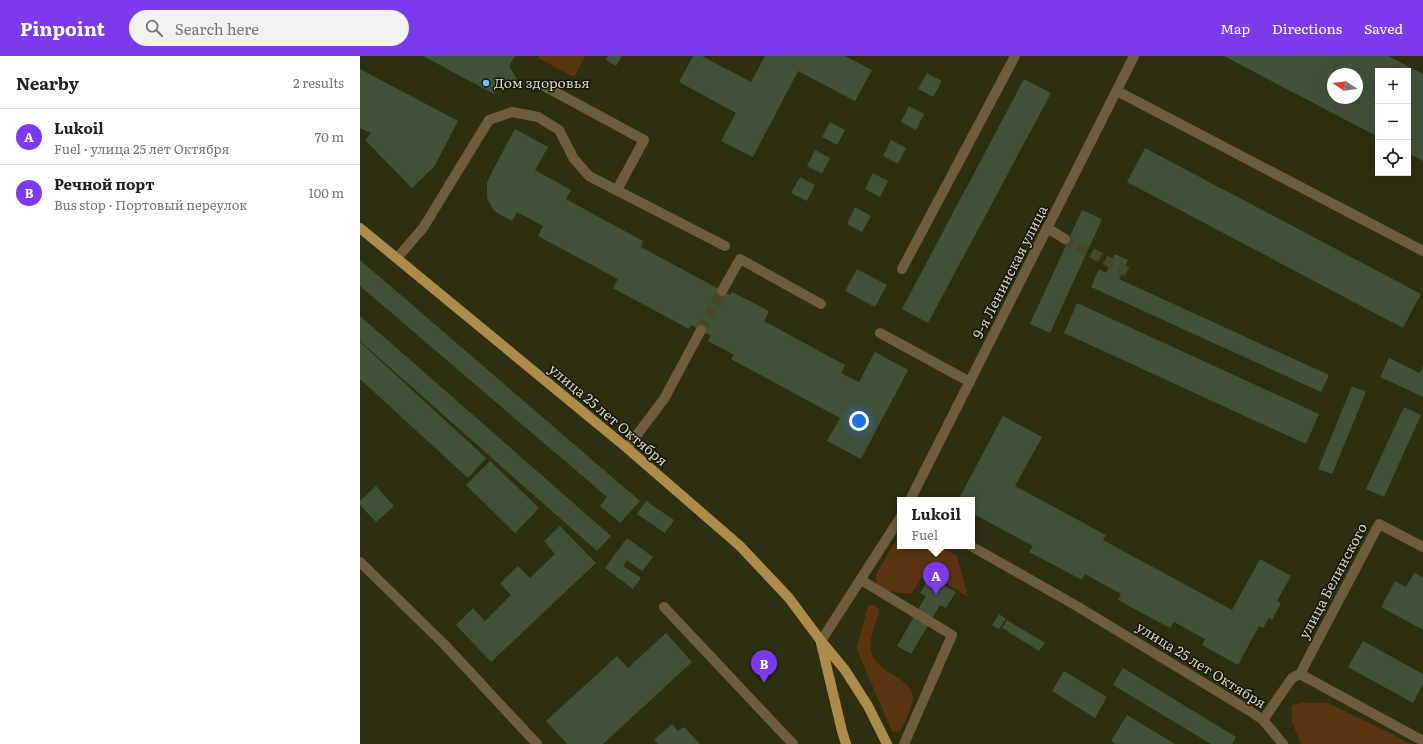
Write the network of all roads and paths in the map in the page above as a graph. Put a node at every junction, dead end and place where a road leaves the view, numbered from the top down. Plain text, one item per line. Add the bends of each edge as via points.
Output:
1 (1015, 56) edge
2 (1134, 56) edge
3 (544, 86) dead end
4 (1117, 91) junction
5 (617, 190) junction
6 (360, 228) edge
7 (1047, 228) junction
8 (1065, 239) tunnel mouth
9 (726, 246) dead end
10 (1423, 251) edge
11 (396, 258) junction
12 (902, 268) dead end
13 (722, 291) tunnel mouth
14 (821, 304) dead end
15 (701, 330) tunnel mouth
16 (880, 333) dead end
17 (970, 382) junction
18 (627, 448) junction
19 (912, 497) edge
20 (897, 523) edge
21 (1423, 547) edge
22 (975, 548) edge
23 (360, 562) edge
24 (861, 580) junction
25 (664, 607) dead end
26 (821, 641) junction
27 (1300, 674) junction
28 (1263, 720) junction
29 (1423, 741) edge
30 (537, 744) edge
31 (793, 744) edge
32 (846, 744) edge
33 (887, 744) edge
34 (904, 744) edge
35 (1283, 744) edge

1 - 12 street
2 - 4 street, 9-я Ленинская улица
3 - 5 street via 644,140
4 - 7 street, 9-я Ленинская улица
4 - 10 street
5 - 9 street
5 - 11 street via 589,176 574,159 559,130 538,117 512,112 490,120 423,228
6 - 11 main road, улица 25 лет Октября
7 - 8 street
7 - 17 street, 9-я Ленинская улица
11 - 18 main road, улица 25 лет Октября
13 - 14 street via 740,259
15 - 18 street via 664,398
16 - 17 street
17 - 19 street, 9-я Ленинская улица
18 - 26 main road, улица 25 лет Октября via 740,546 789,598
20 - 24 street
21 - 27 street, улица Белинского via 1379,524
22 - 28 street, улица 25 лет Октября via 1075,605
23 - 30 street via 444,644
24 - 26 street
24 - 34 street via 952,635
25 - 31 street
26 - 32 main road
26 - 33 main road, улица 25 лет Октября via 845,670 868,706
27 - 28 street, улица 25 лет Октября via 1292,678
27 - 29 street
28 - 35 street

